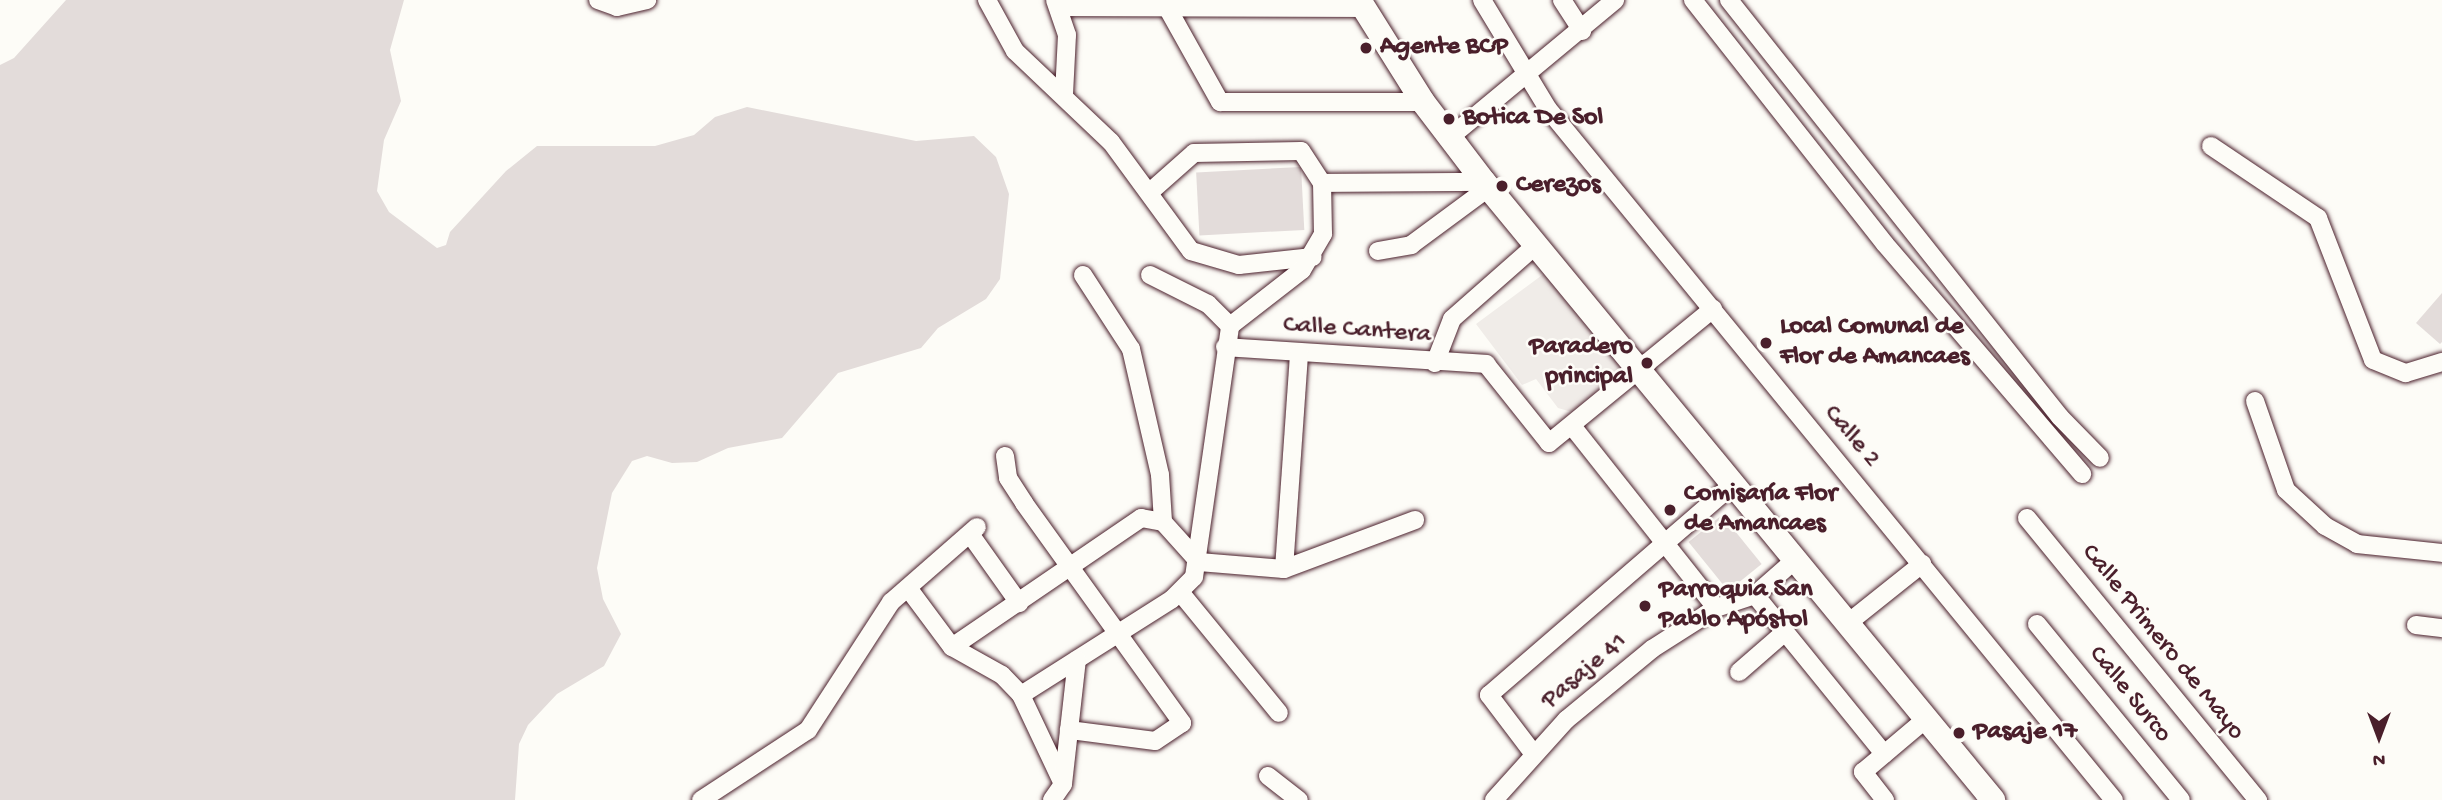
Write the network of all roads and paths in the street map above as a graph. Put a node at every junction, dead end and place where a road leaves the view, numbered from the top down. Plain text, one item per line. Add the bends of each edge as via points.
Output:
1 (598, 0) edge
2 (648, 0) edge
3 (986, 0) edge
4 (1482, 0) edge
5 (1562, 0) edge
6 (1615, 0) edge
7 (1693, 0) edge
8 (1728, 0) edge
9 (1057, 4) edge
10 (1361, 4) edge
11 (1166, 5) edge
12 (1242, 5) edge
13 (1582, 31) junction
14 (1527, 71) junction
15 (1064, 94) junction
16 (1423, 102) junction
17 (1449, 138) junction
18 (2211, 146) dead end
19 (1322, 183) junction
20 (1486, 185) junction
21 (1149, 193) junction
22 (1536, 245) junction
23 (1378, 251) dead end
24 (1313, 257) junction
25 (1083, 275) dead end
26 (1150, 275) dead end
27 (1713, 309) junction
28 (1230, 326) junction
29 (1224, 347) junction
30 (1299, 354) junction
31 (2442, 362) edge
32 (1435, 363) junction
33 (1640, 369) junction
34 (2255, 401) dead end
35 (1572, 426) junction
36 (1005, 456) dead end
37 (2100, 458) dead end
38 (2082, 474) dead end
39 (1735, 483) junction
40 (2027, 517) dead end
41 (1415, 520) dead end
42 (1163, 522) junction
43 (1665, 545) junction
44 (2442, 553) edge
45 (1796, 559) junction
46 (1199, 562) junction
47 (1922, 564) junction
48 (1072, 566) junction
49 (1284, 569) junction
50 (908, 588) junction
51 (1180, 592) junction
52 (1755, 595) junction
53 (1020, 603) junction
54 (1716, 608) junction
55 (1848, 623) junction
56 (2037, 624) dead end
57 (2416, 625) dead end
58 (2442, 628) edge
59 (1785, 632) junction
60 (1119, 633) junction
61 (953, 647) junction
62 (1077, 660) junction
63 (1739, 672) dead end
64 (1021, 695) junction
65 (1279, 713) dead end
66 (1926, 719) junction
67 (1069, 730) junction
68 (1533, 753) junction
69 (1884, 754) junction
70 (1269, 776) dead end
71 (1063, 784) junction
72 (701, 800) edge
73 (1052, 800) edge
74 (1298, 800) edge
75 (1494, 800) edge
76 (1885, 800) edge
77 (1993, 800) edge
78 (2114, 800) edge
79 (2181, 800) edge
80 (2258, 800) edge

1 - 2 street via 617,7
3 - 15 street via 1015,51
4 - 14 street, Calle 2
5 - 13 street
6 - 13 street
7 - 38 street via 1885,244
8 - 37 street via 2060,417
9 - 11 street
9 - 15 street via 1067,35
10 - 12 street
10 - 16 street
11 - 12 street
11 - 16 street via 1220,102
13 - 14 street
14 - 17 street
14 - 27 street, Calle 2 via 1549,109
15 - 21 street via 1111,142
16 - 17 street
17 - 20 street
18 - 31 street via 2318,218 2373,360 2406,373
19 - 20 street
19 - 21 street via 1301,151 1204,151 1186,158
19 - 24 street via 1323,234
20 - 22 street
20 - 23 street via 1411,245
21 - 24 street via 1175,234 1204,258 1239,265
22 - 32 street via 1452,319
22 - 33 street
24 - 28 street via 1288,284
25 - 42 street via 1131,349 1160,475
26 - 28 street via 1208,304
27 - 33 street
27 - 47 street, Calle 2
28 - 29 street
29 - 30 street, Calle Cantera
29 - 46 street
30 - 32 street, Calle Cantera
30 - 49 street
32 - 35 street, Calle Cantera via 1486,364 1549,443
33 - 35 street
33 - 39 street
34 - 44 street via 2286,491 2325,526 2357,544
35 - 43 street
36 - 48 street via 1008,478
39 - 43 street
39 - 45 street
40 - 80 street, Calle Primero de Mayo
41 - 49 street
42 - 46 street
42 - 48 street via 1142,519
43 - 54 street
43 - 68 street via 1489,695
45 - 52 street, Pasaje 41
45 - 55 street
46 - 49 street
46 - 51 street
47 - 55 street
47 - 78 street, Calle 2
48 - 53 street
48 - 60 street
50 - 53 street via 974,530
50 - 61 street
50 - 72 street via 891,602 808,730
51 - 60 street
51 - 65 street
52 - 54 street, Pasaje 41
52 - 59 street
53 - 61 street
54 - 68 street, Pasaje 41 via 1652,649
55 - 66 street
56 - 79 street, Calle Surco
57 - 58 street
59 - 63 street
59 - 69 street
60 - 62 street
60 - 67 street via 1182,723 1155,741
61 - 64 street via 1002,675
62 - 64 street
62 - 67 street
64 - 71 street
66 - 69 street
66 - 77 street
67 - 71 street
68 - 75 street, Pasaje 41
69 - 76 street via 1863,772
70 - 74 street
71 - 73 street

